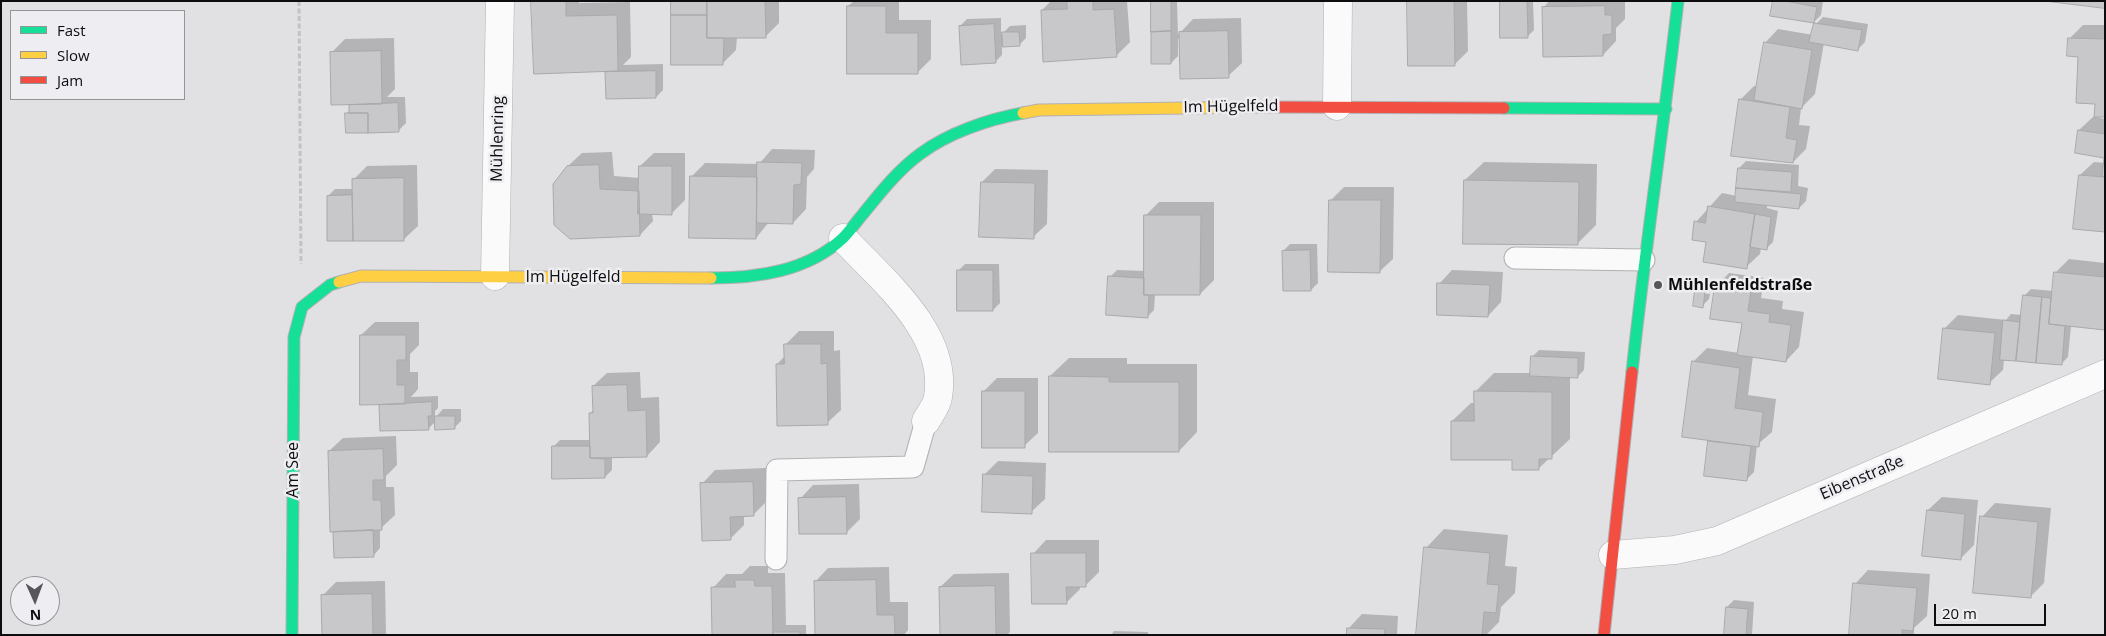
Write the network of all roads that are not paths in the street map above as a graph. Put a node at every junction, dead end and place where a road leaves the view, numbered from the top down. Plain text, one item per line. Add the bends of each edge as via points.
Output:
1 (500, 1) edge
2 (1338, 1) edge
3 (1678, 1) edge
4 (1337, 106) junction
5 (1666, 109) junction
6 (843, 238) junction
7 (1516, 258) dead end
8 (1644, 260) junction
9 (495, 276) junction
10 (302, 307) joint
11 (2105, 374) edge
12 (926, 421) joint
13 (1613, 554) junction
14 (776, 559) dead end
15 (292, 635) edge
16 (1604, 635) edge

1 - 9 street, Mühlenring
2 - 4 street
3 - 5 street
4 - 5 street, Im Hügelfeld
4 - 6 street, Im Hügelfeld via 1039,110 996,118 920,153 890,181
5 - 8 street
6 - 9 street, Im Hügelfeld via 810,261 775,273 736,278
6 - 12 street via 916,315 937,361 938,398
7 - 8 lane
8 - 13 street
9 - 10 street, Im Hügelfeld via 361,276 330,284
10 - 15 street, Am See via 294,337
11 - 13 street, Eibenstraße via 1717,541 1675,550
12 - 14 lane via 913,466 777,470
13 - 16 street

